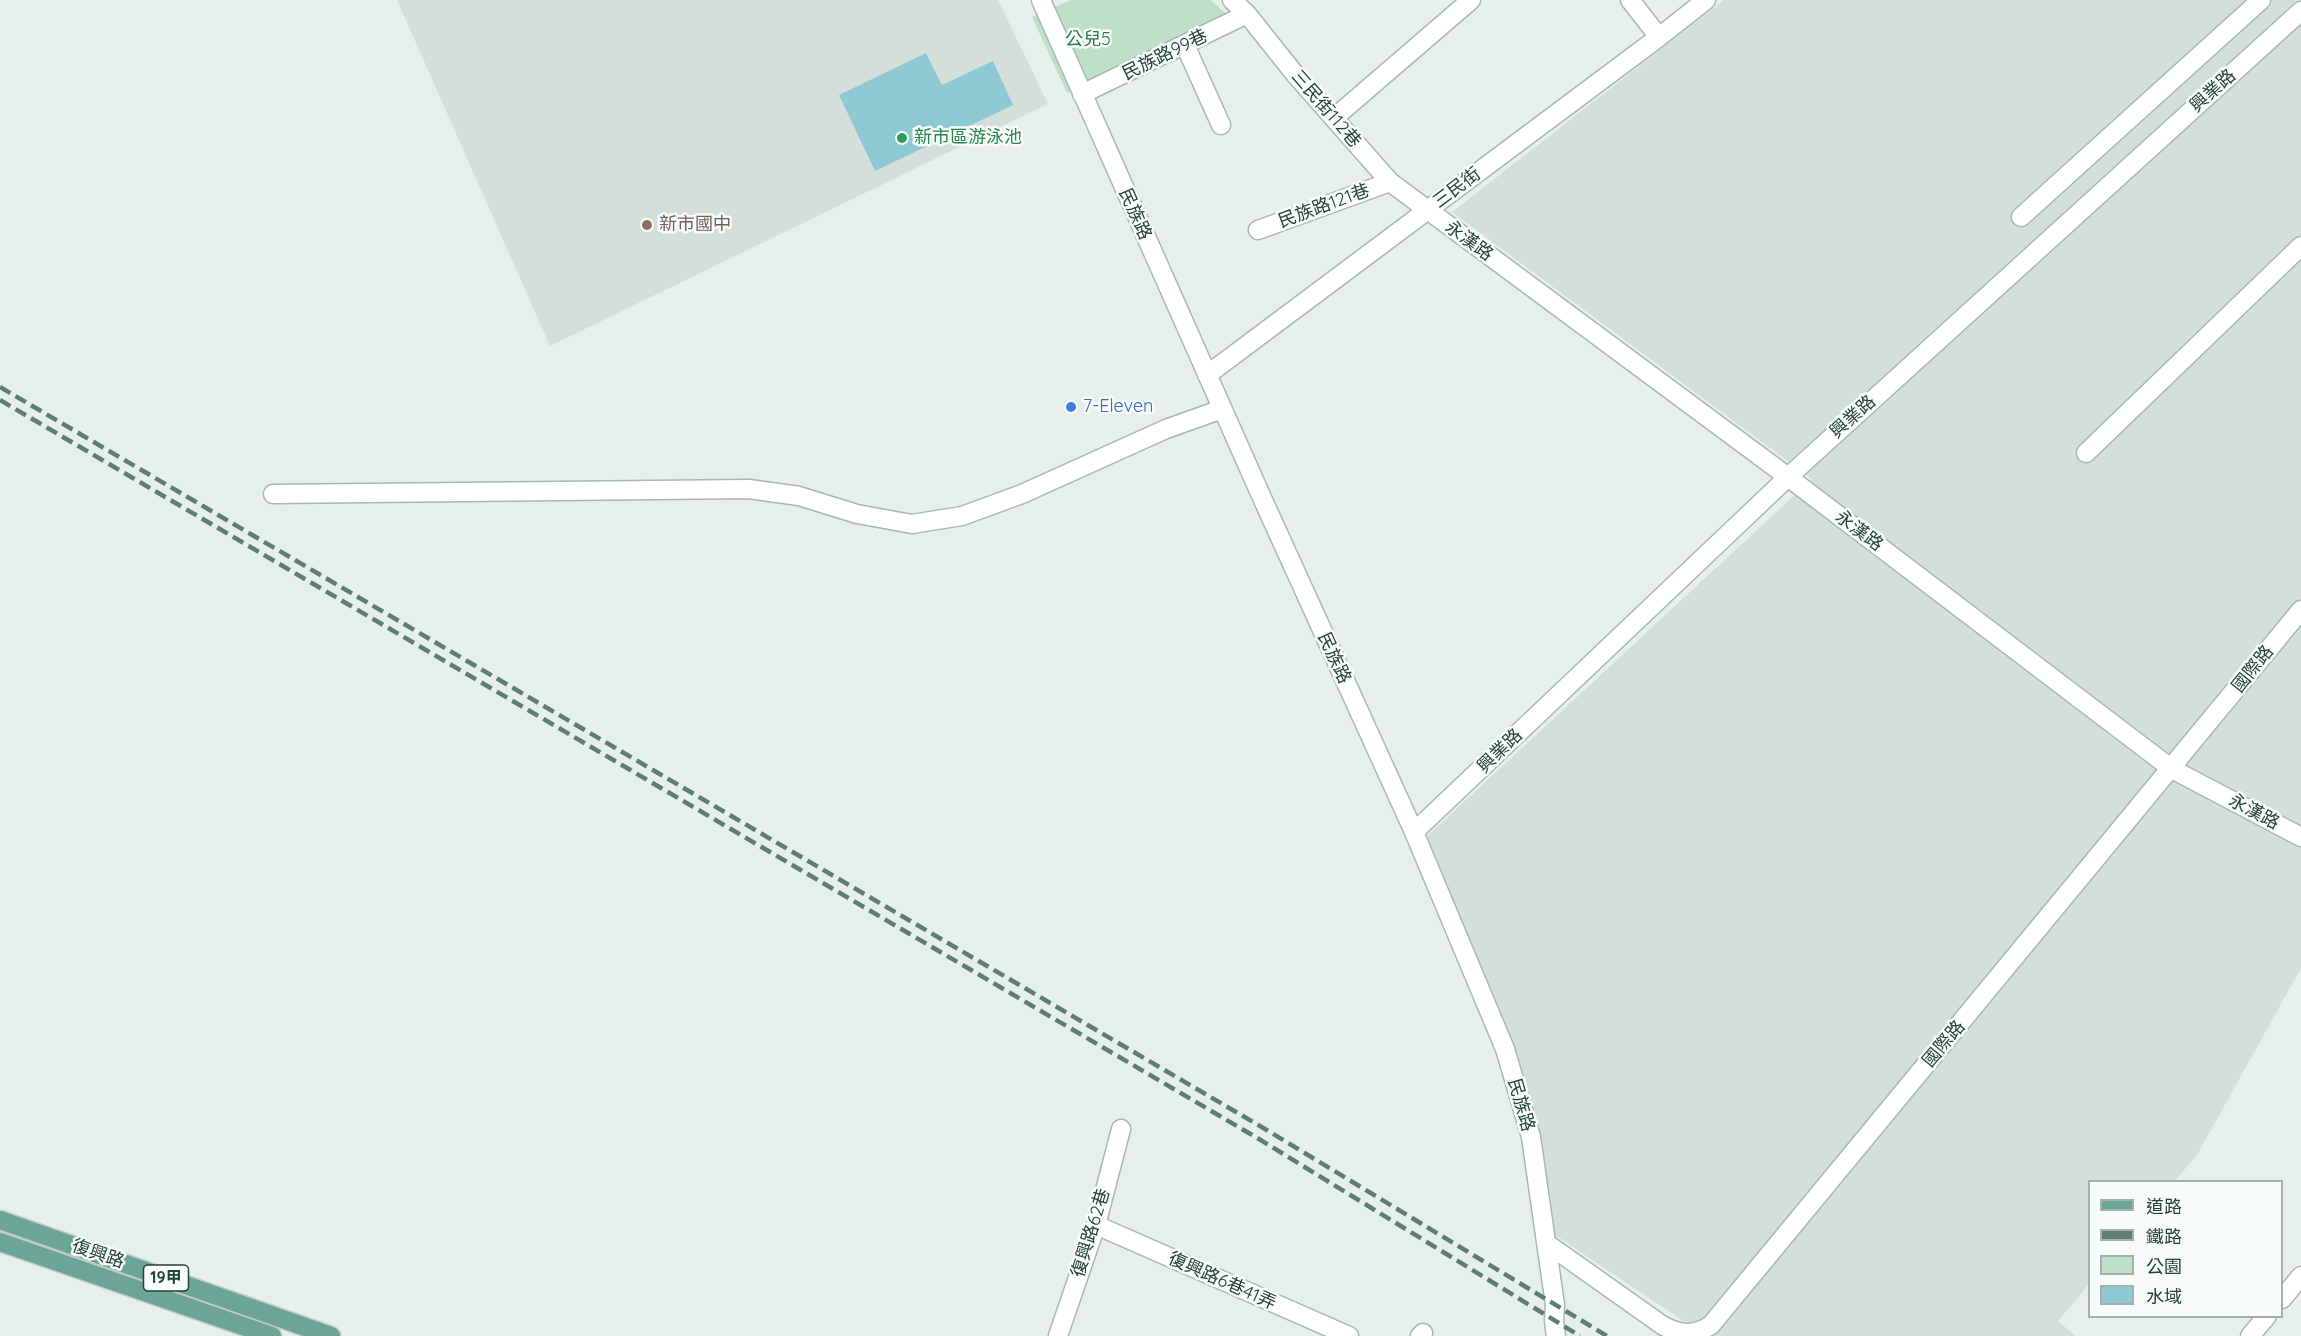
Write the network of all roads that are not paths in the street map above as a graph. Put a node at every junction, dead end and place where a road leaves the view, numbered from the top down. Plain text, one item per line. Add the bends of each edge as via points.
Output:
1 (1232, 0) edge
2 (1471, 0) edge
3 (1630, 0) edge
4 (1706, 0) edge
5 (2261, 0) edge
6 (1046, 2) edge
7 (2301, 11) edge
8 (1247, 14) junction
9 (1659, 37) junction
10 (1185, 45) junction
11 (1082, 94) junction
12 (1334, 118) junction
13 (1221, 125) dead end
14 (1390, 182) junction
15 (1427, 210) junction
16 (2021, 217) dead end
17 (1258, 230) dead end
18 (2301, 246) edge
19 (1207, 375) junction
20 (1222, 409) junction
21 (2086, 453) dead end
22 (1788, 477) junction
23 (273, 494) dead end
24 (2301, 610) edge
25 (2172, 769) junction
26 (1414, 832) junction
27 (2301, 837) edge
28 (1120, 1129) dead end
29 (0, 1220) edge
30 (1096, 1225) junction
31 (0, 1242) edge
32 (1546, 1243) junction
33 (2301, 1276) edge
34 (2283, 1298) edge
35 (2266, 1318) edge
36 (325, 1335) edge
37 (272, 1336) edge
38 (1058, 1336) edge
39 (1349, 1336) edge
40 (1556, 1336) edge
41 (2250, 1336) edge

1 - 8 street, 三民街112巷
2 - 12 street
3 - 9 street
4 - 9 street, 三民街
5 - 16 street
6 - 11 street, 民族路
7 - 22 street, 興業路
8 - 10 street, 民族路99巷
8 - 12 street, 三民街112巷
9 - 15 street, 三民街
10 - 11 street, 民族路99巷
10 - 13 street
11 - 19 street, 民族路
12 - 14 street, 三民街112巷
14 - 15 street, 三民街112巷
14 - 17 street, 民族路121巷
15 - 19 street, 三民街
15 - 22 street, 永漢路
18 - 21 street
19 - 20 street, 民族路
20 - 23 street via 1166,429 1012,498 962,516 912,524 857,514 799,496 750,489
20 - 26 street, 民族路
22 - 25 street, 永漢路
22 - 26 street, 興業路
24 - 25 street, 國際路
25 - 27 street, 永漢路
25 - 32 street, 國際路 via 1703,1332 1686,1335 1662,1325
26 - 32 street, 民族路 via 1505,1049 1531,1137
28 - 30 street, 復興路62巷
29 - 36 main road, 復興路 / 19甲
30 - 38 street, 復興路62巷
30 - 39 street, 復興路6巷41弄
31 - 37 main road, 復興路 / 19甲
32 - 40 street, 民族路
33 - 34 street
35 - 41 street

